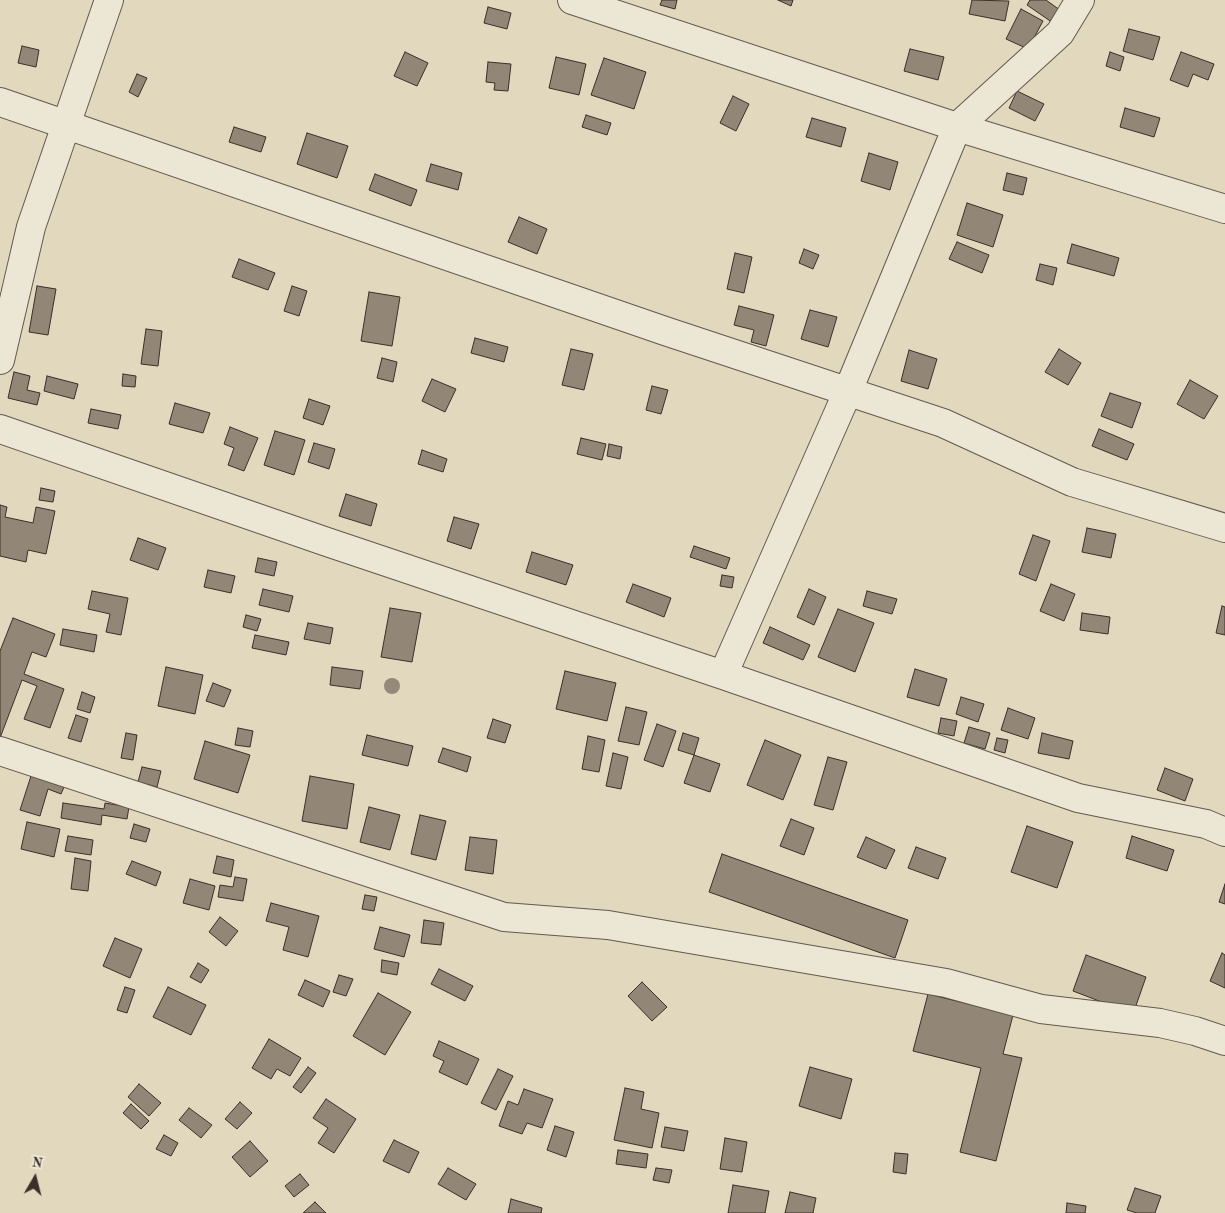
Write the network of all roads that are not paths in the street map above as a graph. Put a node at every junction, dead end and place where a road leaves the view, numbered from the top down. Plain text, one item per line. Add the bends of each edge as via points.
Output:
1 (110, 0) edge
2 (572, 0) edge
3 (1080, 0) edge
4 (0, 102) edge
5 (66, 124) junction
6 (957, 127) junction
7 (1225, 209) edge
8 (0, 360) edge
9 (848, 391) junction
10 (0, 429) edge
11 (1225, 528) edge
12 (724, 675) junction
13 (0, 752) edge
14 (1225, 832) edge
15 (1225, 1041) edge

1 - 5 street
2 - 6 street
3 - 6 street via 1060,33
4 - 5 street
5 - 8 street via 31,227
5 - 9 street
6 - 7 street
6 - 9 street
9 - 11 street via 943,423 1072,482
9 - 12 street
10 - 12 street
12 - 14 street via 1078,798 1206,824
13 - 15 street via 504,917 608,925 917,978 1041,1009 1160,1023

